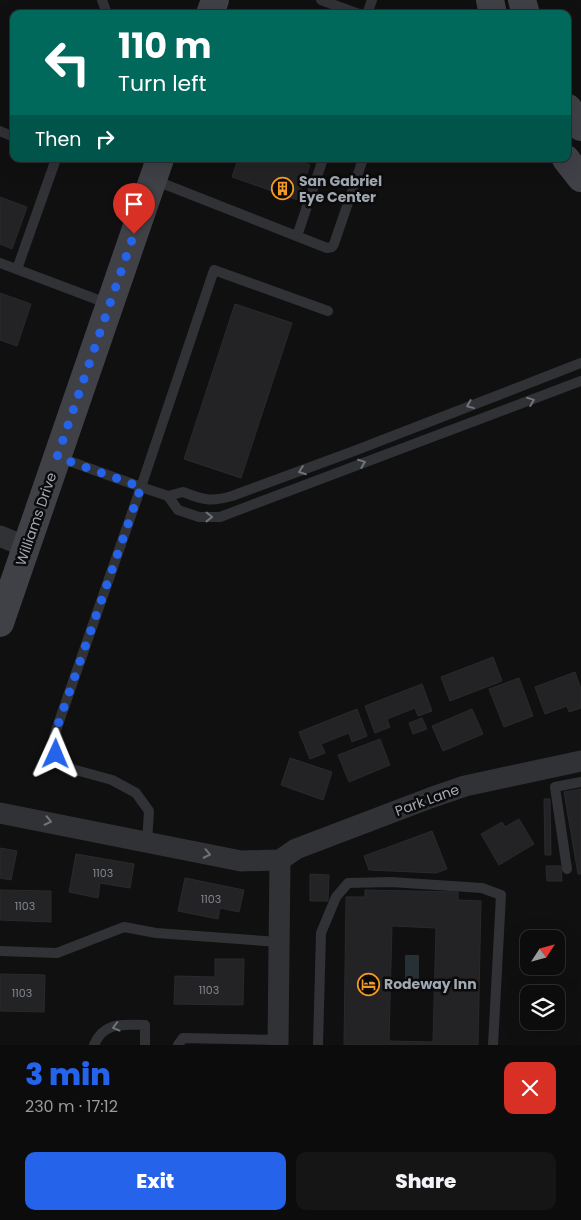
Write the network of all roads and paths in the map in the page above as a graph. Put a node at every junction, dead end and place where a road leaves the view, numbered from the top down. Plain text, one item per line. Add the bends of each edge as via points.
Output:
1 (321, 0) edge
2 (348, 10) edge
3 (571, 112) edge
4 (581, 127) edge
5 (55, 162) edge
6 (322, 162) edge
7 (362, 162) edge
8 (568, 162) edge
9 (157, 169) edge
10 (581, 178) edge
11 (17, 233) dead end
12 (297, 236) junction
13 (28, 237) junction
14 (0, 263) edge
15 (17, 269) junction
16 (110, 305) junction
17 (328, 311) dead end
18 (581, 363) edge
19 (581, 381) edge
20 (495, 396) junction
21 (500, 412) junction
22 (379, 442) junction
23 (384, 455) junction
24 (57, 457) junction
25 (141, 487) junction
26 (252, 489) junction
27 (168, 496) junction
28 (256, 504) junction
29 (0, 536) edge
30 (26, 547) junction
31 (2, 610) edge
32 (581, 761) edge
33 (581, 782) edge
34 (0, 813) edge
35 (147, 842) junction
36 (280, 860) junction
37 (567, 869) dead end
38 (279, 942) junction
39 (0, 951) edge
40 (232, 1042) edge
41 (278, 1043) edge
42 (94, 1045) edge
43 (145, 1045) edge
44 (178, 1045) edge
45 (318, 1045) edge
46 (493, 1045) edge

1 - 2 lane
3 - 4 main road
5 - 13 lane
6 - 12 lane
7 - 12 lane via 332,247
8 - 10 main road
9 - 12 lane
9 - 16 main road, Williams Drive
11 - 13 lane
13 - 15 lane
14 - 15 lane
15 - 16 lane
16 - 24 main road, Williams Drive
17 - 25 lane via 214,270
18 - 20 lane
21 -> 19 lane
20 - 21 lane
20 -> 22 lane
21 - 23 lane
22 - 23 lane
22 -> 26 lane
28 -> 23 lane
24 - 25 lane
24 - 30 main road, Williams Drive
25 - 27 lane
25 - 35 lane via 54,736 56,754 72,769 112,780 136,793 149,811
26 - 27 lane via 216,500 201,499 183,492
26 - 28 lane
27 -> 28 lane via 178,510 199,516 220,517
29 - 30 street
30 - 31 main road, Williams Drive
32 - 36 street, Park Lane via 465,786 296,849
33 - 37 lane via 555,787
34 -> 35 street, Park Lane
35 -> 36 street, Park Lane via 241,861
36 - 38 street
38 - 39 lane via 156,933 124,927 57,953
38 - 41 street
40 - 41 lane
40 - 44 lane via 183,1038
43 -> 42 lane via 145,1025 119,1024 98,1036
45 - 46 lane via 321,933 336,898 348,883 391,882 482,888 501,895

